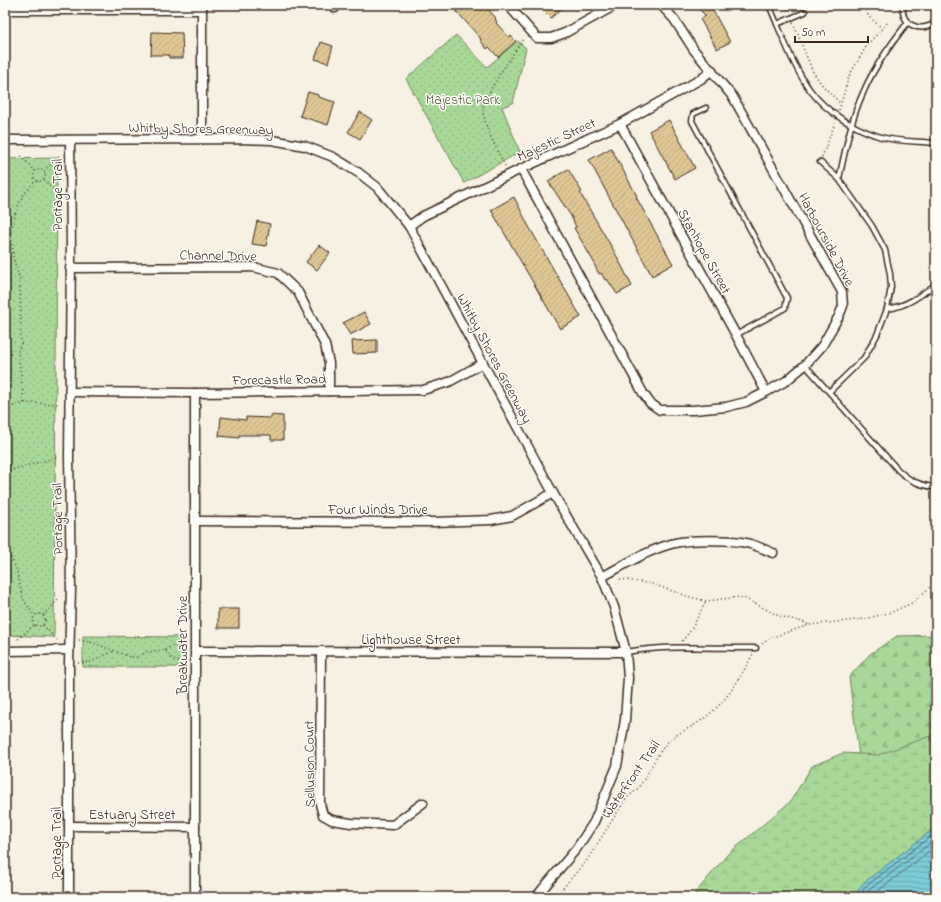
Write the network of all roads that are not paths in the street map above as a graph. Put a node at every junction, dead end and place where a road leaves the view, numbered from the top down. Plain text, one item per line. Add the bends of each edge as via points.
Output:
1 (508, 5) edge
2 (616, 5) edge
3 (661, 5) edge
4 (769, 5) edge
5 (903, 5) edge
6 (202, 7) edge
7 (5, 10) edge
8 (806, 12) dead end
9 (908, 22) junction
10 (936, 22) edge
11 (777, 24) junction
12 (712, 70) junction
13 (706, 108) dead end
14 (620, 124) junction
15 (852, 125) junction
16 (202, 139) junction
17 (5, 140) edge
18 (70, 140) junction
19 (936, 143) edge
20 (820, 162) road end
21 (520, 169) junction
22 (839, 179) junction
23 (408, 226) junction
24 (70, 268) junction
25 (936, 284) edge
26 (887, 309) junction
27 (736, 335) junction
28 (483, 363) junction
29 (805, 365) junction
30 (70, 392) junction
31 (328, 392) junction
32 (766, 392) junction
33 (829, 392) junction
34 (196, 393) junction
35 (936, 488) edge
36 (553, 493) junction
37 (196, 521) junction
38 (773, 553) dead end
39 (602, 577) junction
40 (756, 648) road end
41 (69, 650) junction
42 (5, 651) edge
43 (196, 651) junction
44 (321, 652) junction
45 (626, 652) junction
46 (423, 803) dead end
47 (69, 826) junction
48 (195, 827) junction
49 (69, 897) edge
50 (195, 897) edge
51 (536, 897) edge

1 - 2 street via 537,38 551,38 565,33
3 - 12 street, Harbourside Drive
4 - 11 lane
5 - 9 lane via 904,16
6 - 7 street
6 - 16 street
8 - 11 lane
9 - 10 lane via 919,28 926,28
9 - 15 lane via 874,70 862,94
11 - 15 lane via 810,90
12 - 14 street, Majestic Street via 701,79
12 - 29 street, Harbourside Drive via 737,104 842,292 843,306 839,316 822,346
13 - 27 lane via 693,114 692,121 787,298 785,308
14 - 21 street, Majestic Street
14 - 27 street, Stanhope Street
15 - 19 lane via 882,137
15 - 22 lane
16 - 18 street, Whitby Shores Greenway
16 - 23 street, Whitby Shores Greenway via 272,140 306,146 333,157 377,187
17 - 18 street, Whitby Shores Greenway
18 - 24 street, Portage Trail
20 - 22 lane
21 - 23 street, Majestic Street via 423,216
21 - 32 street, Harbourside Drive via 650,403 660,410 726,407 746,402
22 - 26 lane via 872,226 885,250 891,287
23 - 28 street, Whitby Shores Greenway
24 - 30 street, Portage Trail
24 - 31 street, Channel Drive via 253,267 278,272 298,292 325,345 329,363
25 - 26 lane via 914,300 897,308
26 - 33 lane via 864,358
27 - 32 street, Stanhope Street
28 - 31 street, Forecastle Road via 449,382 423,390
28 - 36 street, Whitby Shores Greenway
29 - 32 street, Harbourside Drive via 786,381
29 - 33 lane
30 - 34 street, Forecastle Road
30 - 41 street, Portage Trail
31 - 34 street, Forecastle Road
33 - 35 lane via 909,480
34 - 37 street, Breakwater Drive
36 - 37 street, Four Winds Drive via 512,516 491,520
36 - 39 street, Whitby Shores Greenway
37 - 43 street, Breakwater Drive
38 - 39 street via 750,544 731,541 673,543 638,557
39 - 45 street, Whitby Shores Greenway via 614,607
40 - 45 lane via 675,648
41 - 42 street
41 - 47 street, Portage Trail
43 - 44 street, Lighthouse Street
43 - 48 street, Breakwater Drive
44 - 45 street, Lighthouse Street
44 - 46 street, Sellusion Court via 320,804 323,814 332,820 351,823 393,825
45 - 51 street, Whitby Shores Greenway via 628,678 625,720 617,766 594,822 577,848
47 - 48 street, Estuary Street
47 - 49 street, Portage Trail
48 - 50 street, Breakwater Drive

